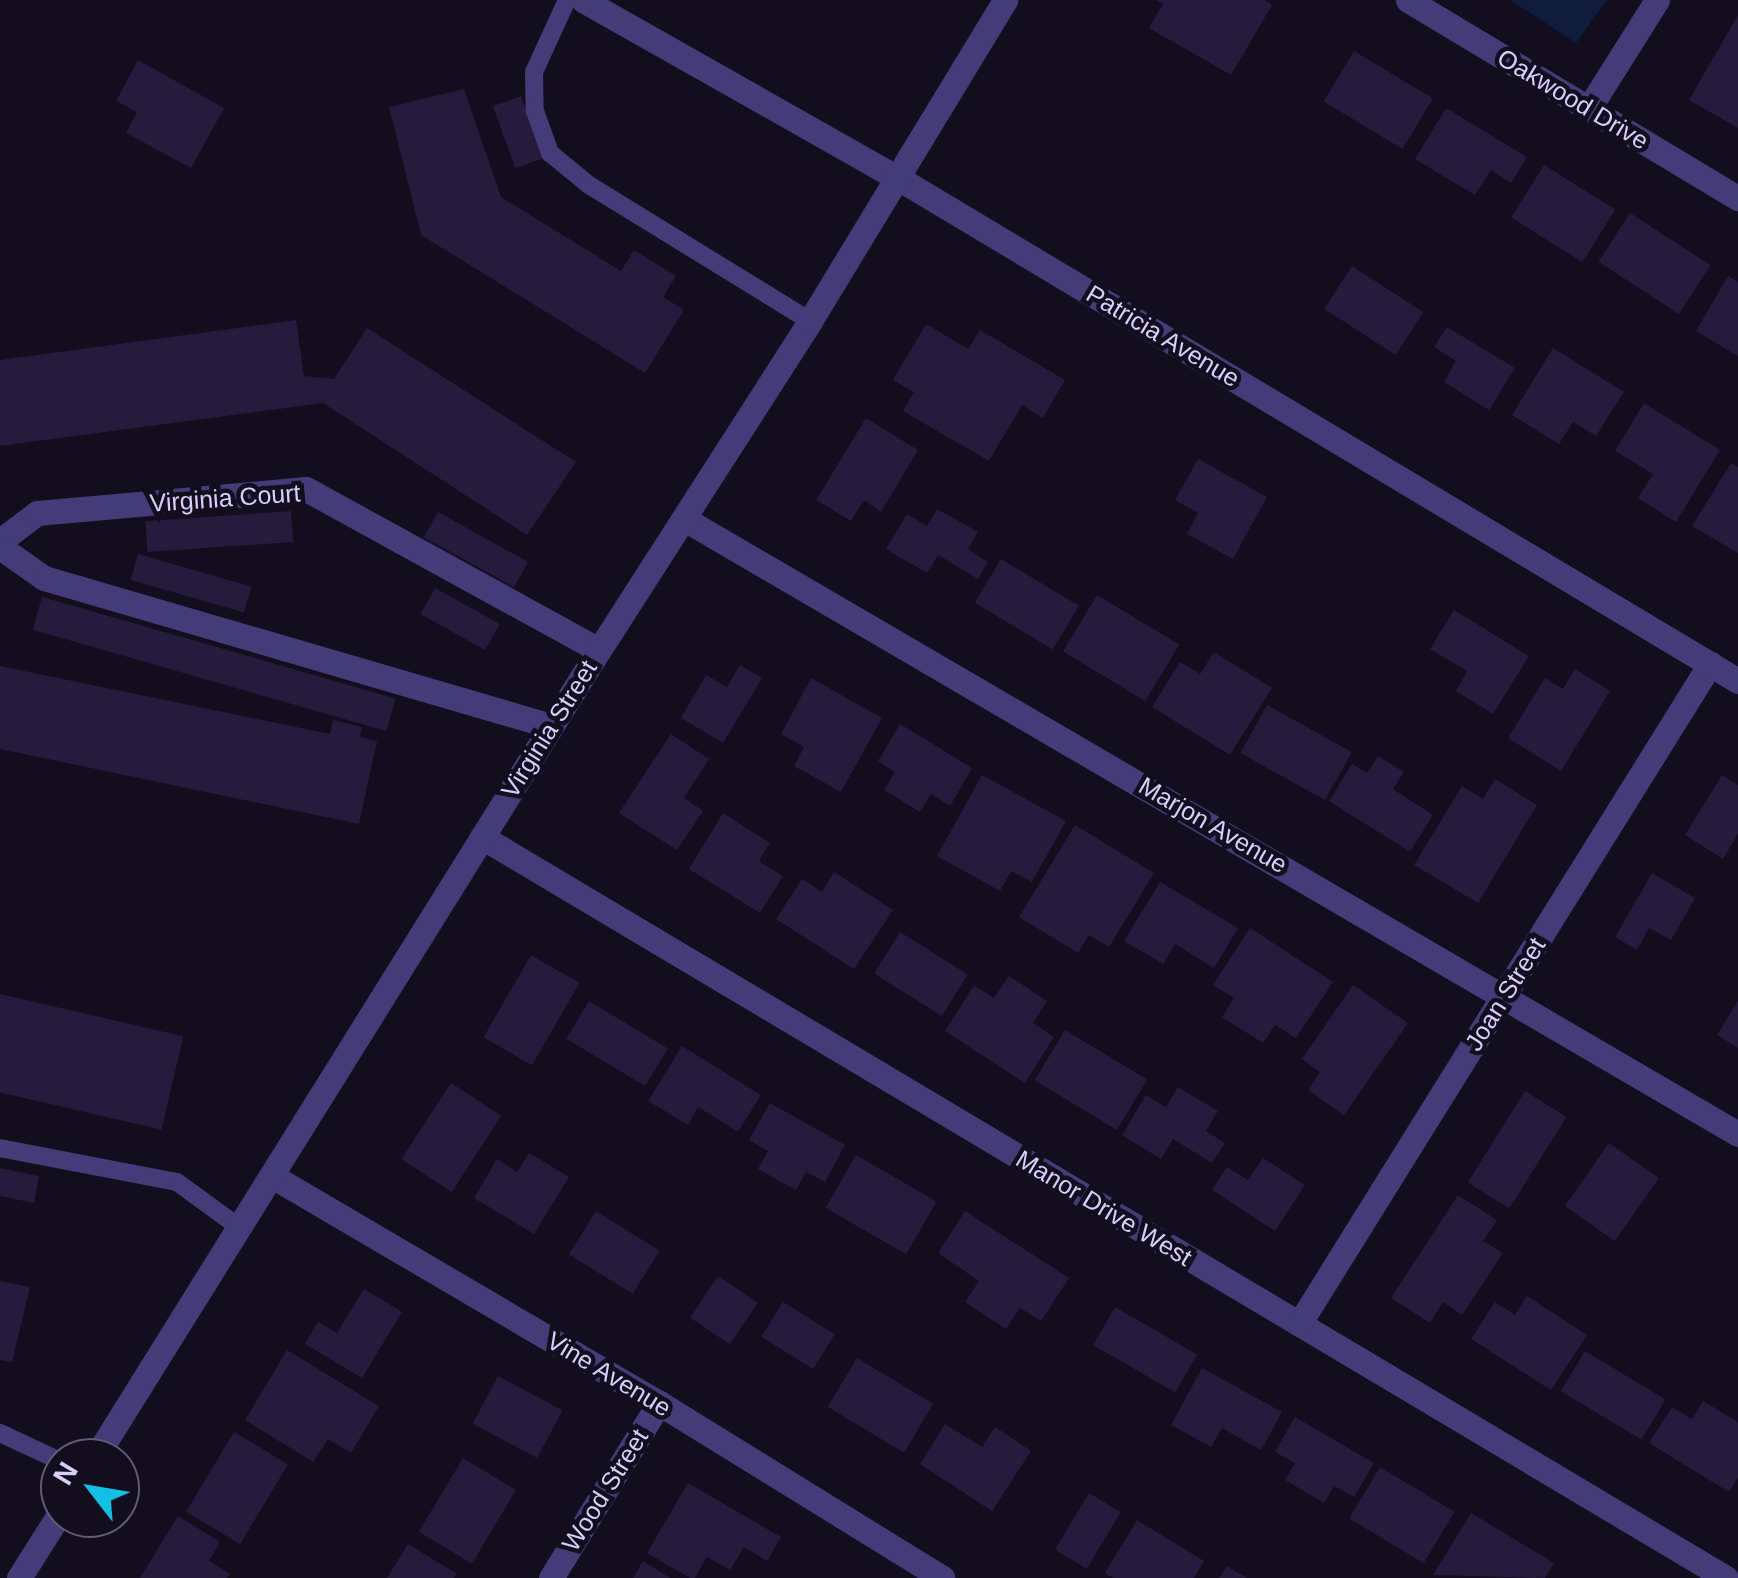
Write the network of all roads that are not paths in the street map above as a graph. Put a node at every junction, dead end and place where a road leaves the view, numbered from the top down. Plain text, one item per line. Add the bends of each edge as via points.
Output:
1 (568, 0) edge
2 (583, 0) edge
3 (1005, 0) edge
4 (1408, 0) edge
5 (1658, 0) edge
6 (1589, 108) junction
7 (898, 178) junction
8 (1738, 198) edge
9 (810, 321) junction
10 (686, 520) junction
11 (0, 544) edge
12 (598, 650) junction
13 (1710, 664) junction
14 (1738, 680) edge
15 (551, 726) junction
16 (482, 837) junction
17 (1505, 995) junction
18 (1738, 1134) edge
19 (0, 1148) edge
20 (272, 1176) junction
21 (240, 1228) junction
22 (1299, 1324) junction
23 (660, 1403) junction
24 (0, 1433) edge
25 (108, 1438) edge
26 (40, 1452) edge
27 (44, 1538) edge
28 (19, 1578) edge
29 (551, 1578) edge
30 (942, 1578) edge
31 (1726, 1578) edge

1 - 9 lane via 534,72 534,111 550,153 589,185
2 - 7 street, Patricia Avenue
3 - 7 street, Virginia Street
4 - 6 street, Oakwood Drive
5 - 6 street
6 - 8 street, Oakwood Drive
7 - 9 street, Virginia Street
7 - 13 street, Patricia Avenue
9 - 10 street, Virginia Street
10 - 12 street, Virginia Street
10 - 17 street, Marjon Avenue
11 - 12 street, Virginia Court via 37,513 306,489
11 - 15 street, Virginia Court via 44,578
12 - 15 street, Virginia Street
13 - 14 street, Patricia Avenue
13 - 17 street, Joan Street
15 - 16 street, Virginia Street
16 - 20 street, Virginia Street
16 - 22 street, Manor Drive West
17 - 18 street, Marjon Avenue
17 - 22 street, Joan Street
19 - 21 lane via 178,1182
20 - 21 street, Virginia Street
20 - 23 street, Vine Avenue
21 - 25 street, Virginia Street
22 - 31 street, Manor Drive West
23 - 29 street, Wood Street
23 - 30 street, Vine Avenue
24 - 26 lane
27 - 28 street

